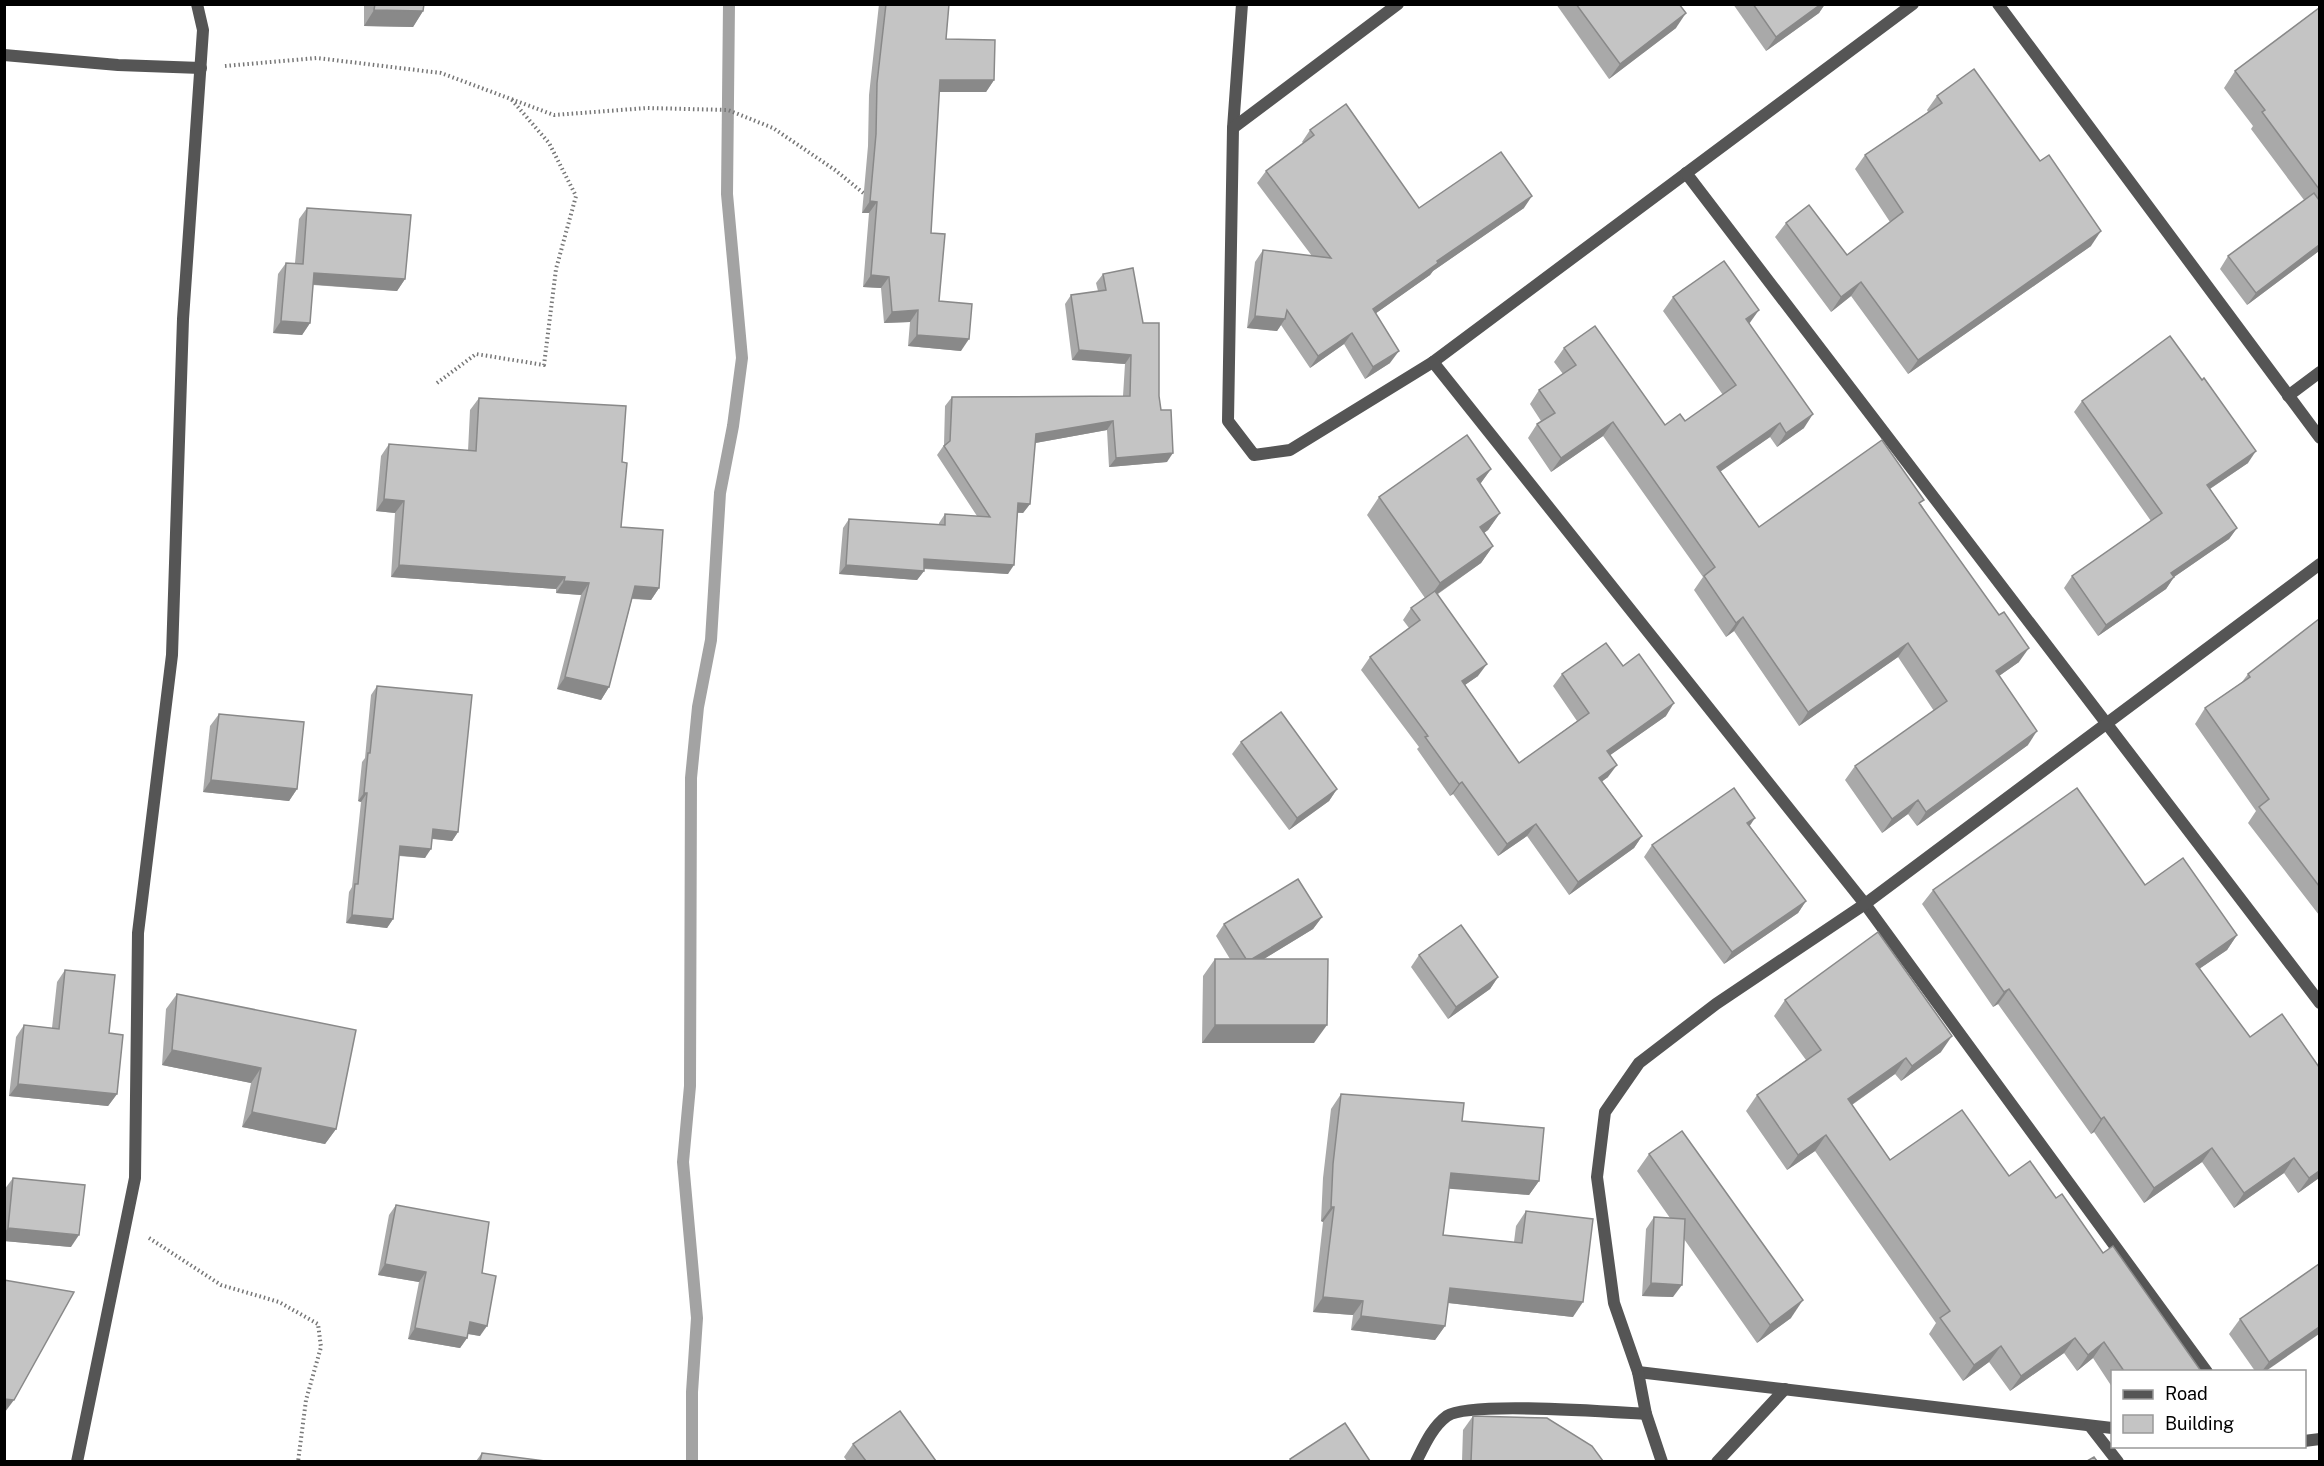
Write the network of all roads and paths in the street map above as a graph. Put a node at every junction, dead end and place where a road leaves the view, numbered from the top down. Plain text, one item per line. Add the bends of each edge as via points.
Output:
1 (197, 4) edge
2 (1242, 4) edge
3 (1398, 4) edge
4 (1913, 4) edge
5 (1998, 4) edge
6 (4, 55) edge
7 (201, 68) junction
8 (511, 98) junction
9 (1233, 128) junction
10 (1686, 173) junction
11 (871, 200) edge
12 (1432, 362) junction
13 (2319, 372) edge
14 (437, 383) dead end
15 (2288, 396) junction
16 (2319, 438) edge
17 (2319, 564) edge
18 (2107, 722) junction
19 (1865, 904) junction
20 (2319, 1003) edge
21 (127, 1221) junction
22 (2206, 1370) edge
23 (1638, 1372) junction
24 (1785, 1389) junction
25 (1646, 1414) junction
26 (2090, 1426) junction
27 (2111, 1428) edge
28 (77, 1461) edge
29 (298, 1461) edge
30 (1416, 1461) edge
31 (1662, 1461) edge
32 (1717, 1461) edge
33 (2118, 1461) edge

1 - 7 street via 203,30
2 - 9 street
3 - 9 street
4 - 10 street
5 - 15 street
6 - 7 street
7 - 8 path via 317,58 441,73
7 - 21 street via 183,319 172,655 138,933 135,1178
8 - 11 path via 554,115 647,108 728,110 773,128
8 - 14 path via 549,143 576,195 556,269 544,365 476,354
9 - 12 street via 1228,421 1254,455 1290,450
10 - 12 street
10 - 18 street
12 - 19 street
13 - 15 street
15 - 16 street
17 - 18 street
18 - 19 street
18 - 20 street
19 - 22 street
19 - 23 street via 1716,1004 1639,1063 1605,1112 1597,1177 1614,1303
21 - 28 street
21 - 29 path via 221,1285 279,1302 318,1324 321,1347 306,1401
23 - 24 street
23 - 25 street
24 - 26 street
24 - 32 street
25 - 30 street via 1496,1408 1464,1411 1448,1415 1433,1429
25 - 31 street
26 - 27 street
26 - 33 street

